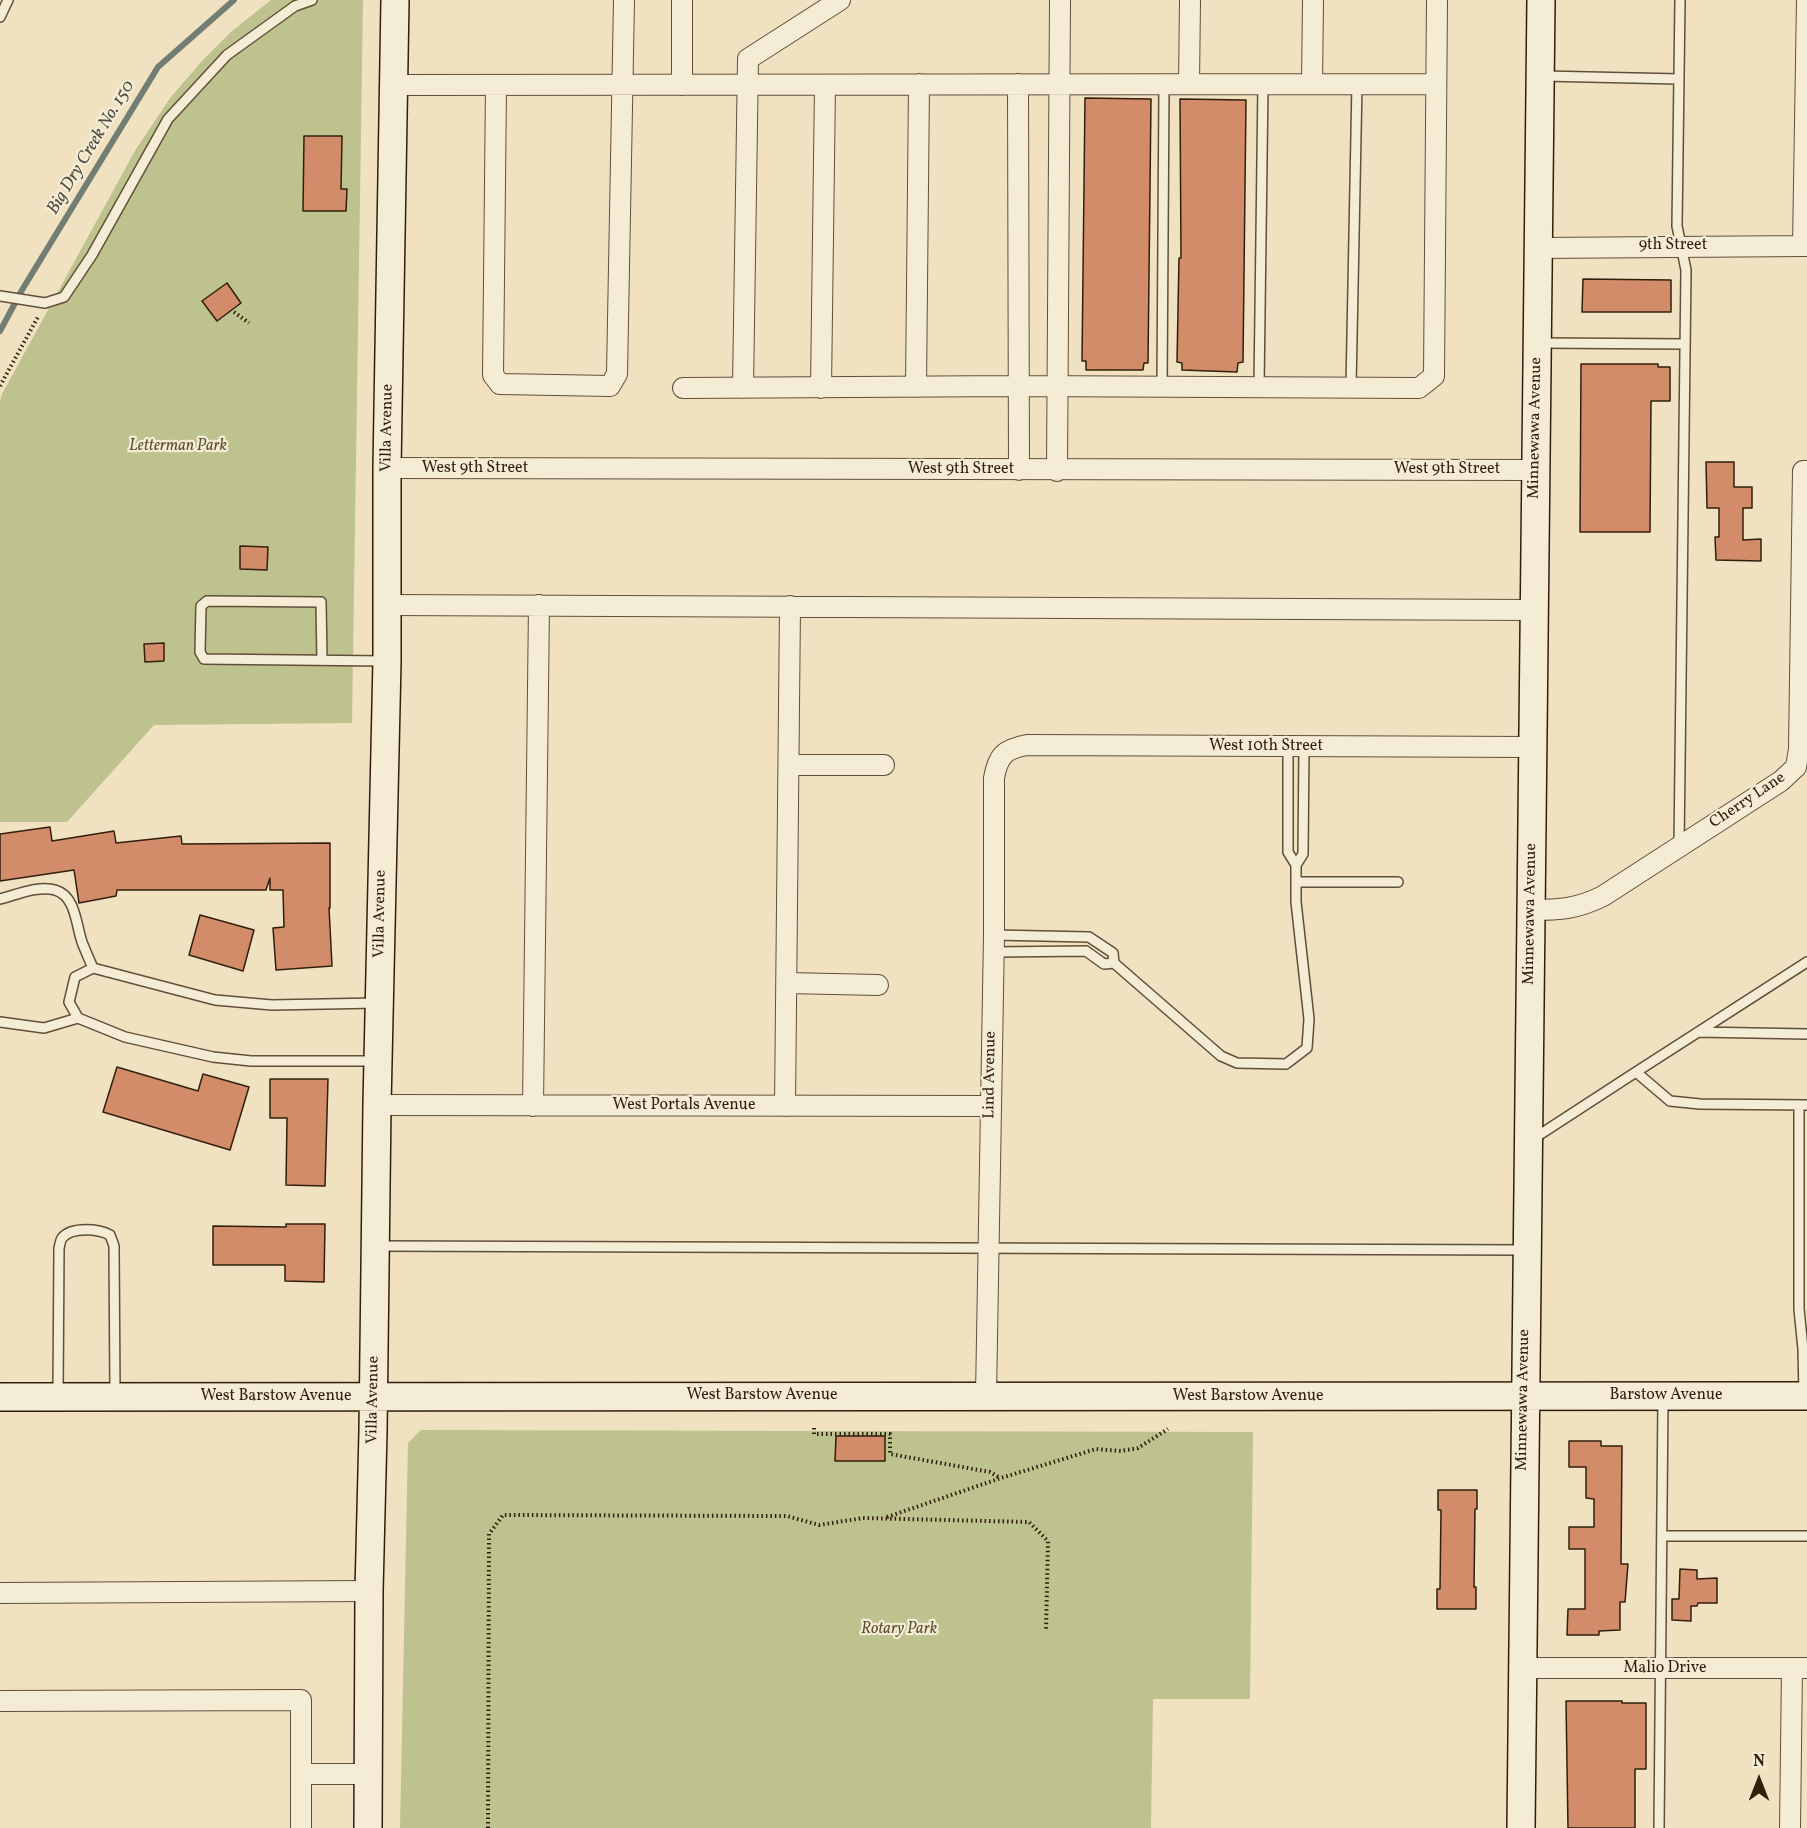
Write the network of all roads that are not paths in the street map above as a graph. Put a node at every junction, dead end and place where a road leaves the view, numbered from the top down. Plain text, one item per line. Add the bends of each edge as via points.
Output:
1 (8, 0) edge
2 (312, 0) edge
3 (395, 0) edge
4 (624, 0) edge
5 (682, 0) edge
6 (840, 0) edge
7 (1060, 0) edge
8 (1190, 0) edge
9 (1313, 0) edge
10 (1437, 0) edge
11 (1542, 0) edge
12 (1680, 0) edge
13 (1807, 0) edge
14 (0, 17) edge
15 (1540, 76) junction
16 (1679, 79) junction
17 (919, 84) junction
18 (1018, 84) junction
19 (1059, 84) junction
20 (1164, 84) junction
21 (1189, 84) junction
22 (1263, 84) junction
23 (1312, 84) junction
24 (1357, 84) junction
25 (1437, 84) junction
26 (393, 85) junction
27 (496, 85) junction
28 (622, 85) junction
29 (682, 85) junction
30 (748, 85) junction
31 (825, 85) junction
32 (1680, 246) junction
33 (1805, 246) edge
34 (1538, 248) junction
35 (1, 296) edge
36 (1538, 343) junction
37 (1685, 344) junction
38 (1020, 386) junction
39 (1058, 386) junction
40 (916, 387) junction
41 (1162, 387) junction
42 (1259, 387) junction
43 (1351, 387) junction
44 (683, 388) dead end
45 (743, 388) junction
46 (821, 388) junction
47 (387, 468) junction
48 (1019, 470) junction
49 (1536, 470) junction
50 (1057, 471) junction
51 (1805, 471) edge
52 (387, 605) junction
53 (539, 605) junction
54 (790, 606) junction
55 (1535, 610) junction
56 (322, 660) junction
57 (387, 661) junction
58 (1803, 690) edge
59 (1296, 747) junction
60 (1533, 747) junction
61 (1002, 755) joint
62 (789, 765) junction
63 (884, 765) dead end
64 (1678, 846) junction
65 (1296, 865) junction
66 (1296, 882) junction
67 (1398, 882) dead end
68 (0, 899) edge
69 (1531, 910) junction
70 (994, 943) junction
71 (1807, 962) edge
72 (1114, 963) junction
73 (93, 968) junction
74 (787, 983) junction
75 (878, 985) dead end
76 (380, 1003) junction
77 (78, 1018) junction
78 (0, 1022) edge
79 (1698, 1032) junction
80 (1807, 1034) edge
81 (378, 1061) junction
82 (1636, 1072) junction
83 (377, 1104) junction
84 (1803, 1105) edge
85 (532, 1106) junction
86 (785, 1106) junction
87 (991, 1106) junction
88 (1528, 1142) junction
89 (375, 1246) junction
90 (988, 1248) junction
91 (1526, 1250) junction
92 (1803, 1309) edge
93 (58, 1396) junction
94 (115, 1396) junction
95 (986, 1396) junction
96 (1663, 1396) junction
97 (1806, 1396) edge
98 (0, 1397) edge
99 (374, 1397) junction
100 (1524, 1398) junction
101 (1662, 1536) junction
102 (1807, 1536) edge
103 (369, 1591) junction
104 (0, 1593) edge
105 (1522, 1668) junction
106 (1800, 1668) edge
107 (1660, 1669) junction
108 (0, 1701) edge
109 (302, 1774) junction
110 (368, 1774) junction
111 (1799, 1787) edge
112 (302, 1828) edge
113 (368, 1828) edge
114 (1521, 1828) edge
115 (1659, 1828) edge
116 (1790, 1828) edge

1 - 14 lane
2 - 35 lane via 295,6 227,56 168,119 64,297 45,303
3 - 26 main road, Villa Avenue
4 - 28 street
5 - 29 street
6 - 30 street via 748,59
7 - 19 street
8 - 21 street
9 - 23 street
10 - 25 street
11 - 15 main road, Minnewawa Avenue
12 - 16 lane
13 - 33 street
15 - 16 lane
15 - 34 main road, Minnewawa Avenue
16 - 32 lane
17 - 18 street
17 - 31 street
17 - 40 street
18 - 19 street
18 - 38 street
19 - 20 street
19 - 39 street
20 - 21 street
20 - 41 lane
21 - 22 street
22 - 23 street
22 - 42 lane
23 - 24 street
24 - 25 street
24 - 43 lane
25 - 43 street via 1434,376 1419,388
26 - 27 street
26 - 47 main road, Villa Avenue
27 - 28 street
27 - 28 street via 493,375 500,384 610,386 617,374
28 - 29 street
29 - 30 street
30 - 31 street
30 - 45 street
31 - 46 street
32 - 33 street, 9th Street
32 - 34 street, 9th Street
32 - 37 lane via 1686,270
34 - 36 main road, Minnewawa Avenue
36 - 37 lane
36 - 49 main road, Minnewawa Avenue
37 - 64 lane
38 - 39 street
38 - 40 street
38 - 48 street
39 - 41 street
39 - 50 street
40 - 46 street
41 - 42 street
42 - 43 street
44 - 45 street
45 - 46 street
47 - 48 street, West 9th Street
47 - 52 main road, Villa Avenue
48 - 50 street, West 9th Street
49 - 50 street, West 9th Street
49 - 55 main road, Minnewawa Avenue
51 - 58 street, Cherry Lane
52 - 53 street
52 - 57 main road, Villa Avenue
53 - 54 street
53 - 85 street
54 - 55 street
54 - 62 street
55 - 60 main road, Minnewawa Avenue
56 - 56 lane via 204,659 200,652 201,606 207,601 321,602
56 - 57 lane
57 - 76 main road, Villa Avenue
58 - 64 street, Cherry Lane via 1796,767 1781,781
59 - 60 street, West 10th Street
59 - 61 street, West 10th Street via 1027,745 1013,747
59 - 65 lane via 1303,854
59 - 65 lane via 1288,852
60 - 69 main road, Minnewawa Avenue
61 - 70 street, Lind Avenue via 994,778
62 - 63 street
62 - 74 street
64 - 69 street, Cherry Lane via 1586,904 1568,909
65 - 66 lane
66 - 67 lane
66 - 72 lane via 1309,1019 1307,1048 1286,1064 1237,1063 1221,1056
68 - 73 lane via 40,890 56,890 66,897
69 - 88 main road, Minnewawa Avenue
70 - 72 lane via 1086,951 1104,964
70 - 72 lane via 1089,937 1113,953
70 - 87 street, Lind Avenue
71 - 79 lane
73 - 76 lane via 215,999 272,1005
73 - 77 lane via 75,977 69,1002
74 - 75 street
74 - 86 street
76 - 81 main road, Villa Avenue
77 - 78 lane via 44,1028
77 - 81 lane via 125,1036 213,1057
79 - 80 lane
79 - 82 lane
81 - 83 main road, Villa Avenue
82 - 84 lane via 1670,1101
82 - 88 lane
83 - 85 street, West Portals Avenue
83 - 89 main road, Villa Avenue
84 - 92 lane
85 - 86 street, West Portals Avenue
86 - 87 street, West Portals Avenue
87 - 90 street, Lind Avenue
88 - 91 main road, Minnewawa Avenue
89 - 90 lane
89 - 99 main road, Villa Avenue
90 - 91 lane
90 - 95 street, Lind Avenue
91 - 100 main road, Minnewawa Avenue
92 - 97 lane
93 - 94 main road, West Barstow Avenue
93 - 94 lane via 59,1248 62,1238 72,1231 102,1231 110,1235 114,1246
93 - 98 main road, West Barstow Avenue
94 - 99 main road, West Barstow Avenue
95 - 99 main road, West Barstow Avenue
95 - 100 main road, West Barstow Avenue
96 - 97 main road, Barstow Avenue
96 - 100 main road, Barstow Avenue
96 - 101 lane
99 - 103 main road, Villa Avenue
100 - 105 main road, Minnewawa Avenue
101 - 102 lane
101 - 107 lane
103 - 104 street
103 - 110 main road, Villa Avenue
105 - 107 street, Malio Drive
105 - 114 main road, Minnewawa Avenue
106 - 107 street, Malio Drive
106 - 111 street
107 - 115 lane
108 - 109 street via 301,1700
109 - 110 street
109 - 112 street
110 - 113 main road, Villa Avenue
111 - 116 street

